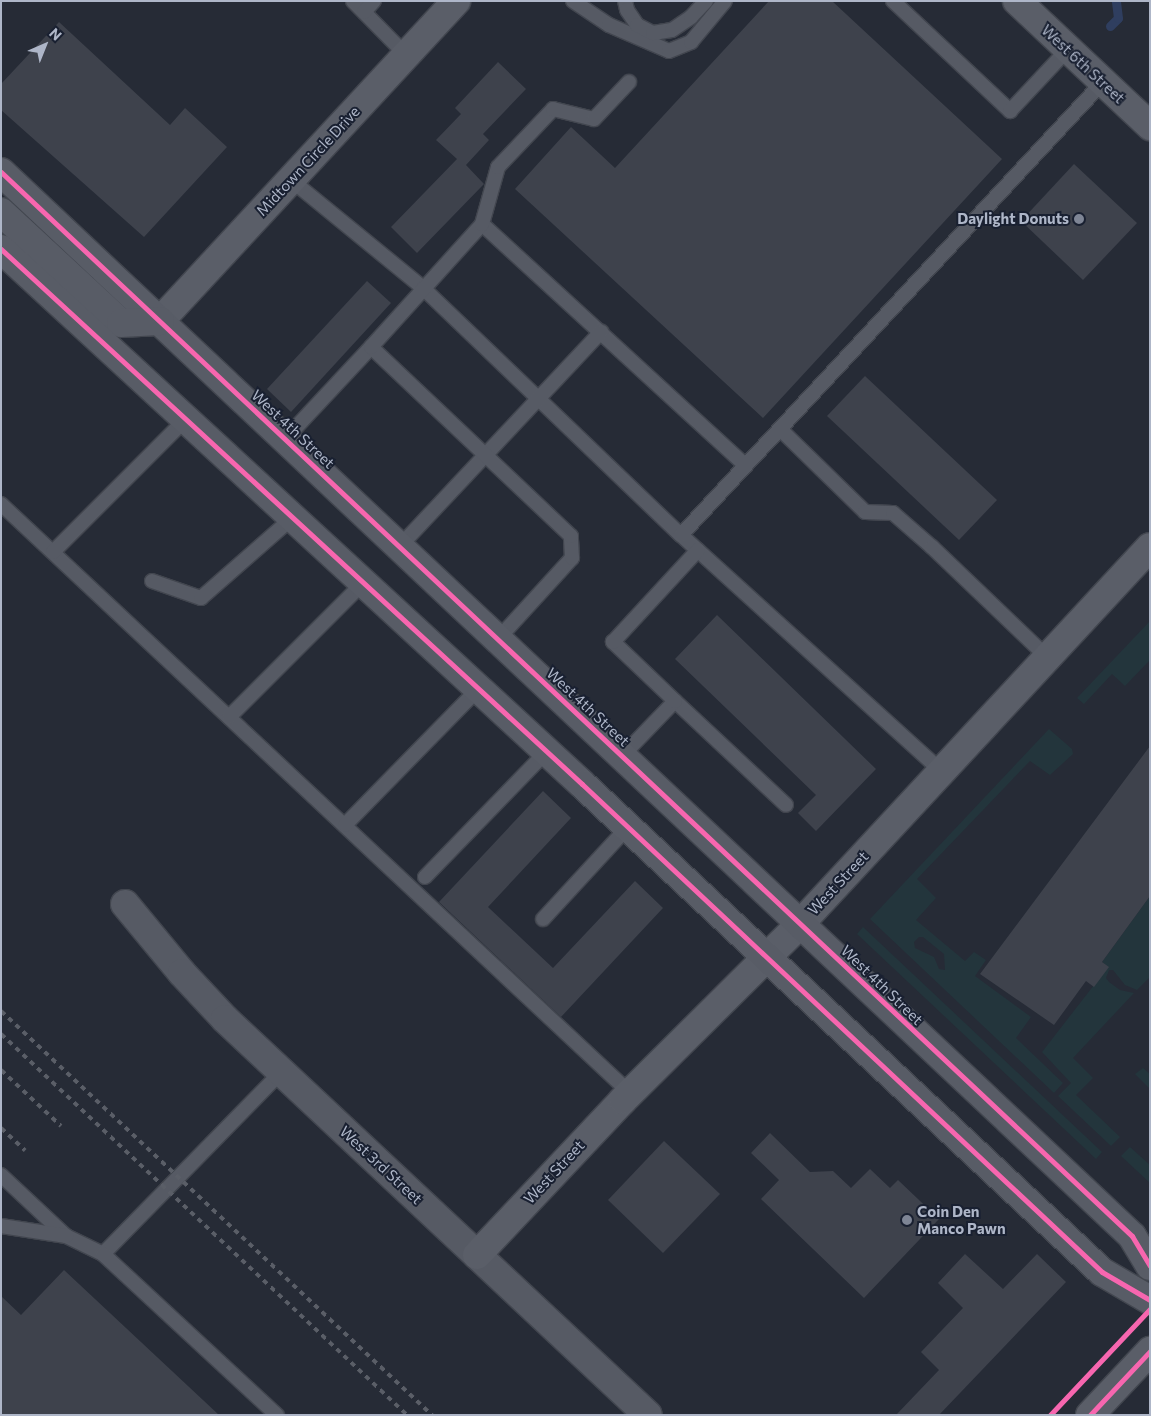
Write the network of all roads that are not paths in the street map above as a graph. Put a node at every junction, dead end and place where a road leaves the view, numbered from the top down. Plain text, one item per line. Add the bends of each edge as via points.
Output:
1 (353, 1) edge
2 (374, 1) edge
3 (456, 1) edge
4 (573, 1) edge
5 (614, 1) edge
6 (706, 1) edge
7 (725, 1) edge
8 (1017, 1) edge
9 (897, 2) edge
10 (626, 6) edge
11 (364, 12) junction
12 (1068, 48) junction
13 (407, 56) junction
14 (629, 82) dead end
15 (1102, 82) junction
16 (1150, 126) edge
17 (1, 172) edge
18 (290, 179) junction
19 (1, 212) edge
20 (482, 224) junction
21 (1, 248) edge
22 (423, 288) junction
23 (160, 321) junction
24 (601, 332) junction
25 (371, 347) junction
26 (538, 400) junction
27 (185, 420) junction
28 (780, 429) junction
29 (285, 439) junction
30 (485, 457) junction
31 (746, 466) junction
32 (1, 504) edge
33 (292, 518) junction
34 (681, 535) junction
35 (400, 546) junction
36 (1150, 547) edge
37 (698, 550) junction
38 (53, 552) junction
39 (152, 582) dead end
40 (363, 583) junction
41 (498, 639) junction
42 (1047, 657) junction
43 (478, 689) junction
44 (675, 701) junction
45 (229, 717) junction
46 (546, 752) junction
47 (622, 756) junction
48 (941, 771) junction
49 (786, 805) dead end
50 (344, 825) junction
51 (628, 827) junction
52 (426, 877) dead end
53 (125, 904) dead end
54 (543, 919) dead end
55 (800, 924) junction
56 (767, 958) junction
57 (281, 1072) junction
58 (630, 1093) junction
59 (1, 1175) edge
60 (1, 1226) edge
61 (66, 1236) junction
62 (103, 1254) junction
63 (477, 1255) junction
64 (1150, 1266) edge
65 (1150, 1300) edge
66 (1150, 1351) edge
67 (277, 1415) edge
68 (648, 1415) edge
69 (1090, 1415) edge

1 - 11 lane
2 - 11 lane
3 - 13 street, Midtown Circle Drive
4 - 7 lane via 608,25 669,51 691,42
5 - 10 lane
6 - 10 lane via 672,30 653,33 637,25
8 - 12 street, West 6th Street
9 - 12 lane via 1010,111
11 - 13 lane
12 - 15 street, West 6th Street
13 - 18 street, Midtown Circle Drive
14 - 20 lane via 594,119 553,109 498,167
15 - 16 street, West 6th Street
15 - 28 lane
17 - 23 main road, West 4th Street
18 - 22 lane
18 - 23 street, Midtown Circle Drive
19 - 23 main road via 121,323
20 - 22 lane
20 - 24 lane
21 - 27 main road
22 - 25 lane
22 - 26 lane
23 - 29 main road, West 4th Street
24 - 26 lane
24 - 31 lane
25 - 29 lane
25 - 30 lane
26 - 30 lane
26 - 34 lane
27 - 33 main road
27 - 38 lane
28 - 31 lane
28 - 42 lane via 866,512 892,513 925,541
29 - 35 main road, West 4th Street
30 - 35 lane
30 - 41 lane via 571,536 572,558
31 - 34 lane
32 - 38 lane
33 - 39 lane via 201,598
33 - 40 main road
34 - 37 lane
35 - 41 main road, West 4th Street
36 - 42 street, West Street
37 - 44 lane via 613,642
37 - 48 lane
38 - 45 lane
40 - 43 main road
40 - 45 lane
41 - 47 main road, West 4th Street
42 - 48 street, West Street
43 - 46 main road
43 - 50 lane
44 - 47 lane
44 - 49 lane
45 - 50 lane
46 - 51 main road
46 - 52 lane
47 - 55 main road, West 4th Street
48 - 55 street, West Street
50 - 58 lane
51 - 54 lane
51 - 56 main road
53 - 57 street, West 3rd Street via 194,986
55 - 56 street, West Street
55 - 64 main road, West 4th Street via 1132,1236
56 - 58 street, West Street
56 - 65 main road via 1102,1272
57 - 62 lane
57 - 63 street, West 3rd Street
58 - 63 street, West Street
59 - 61 lane
60 - 61 lane
61 - 62 lane
62 - 67 lane
63 - 68 street, West 3rd Street
66 - 69 street

